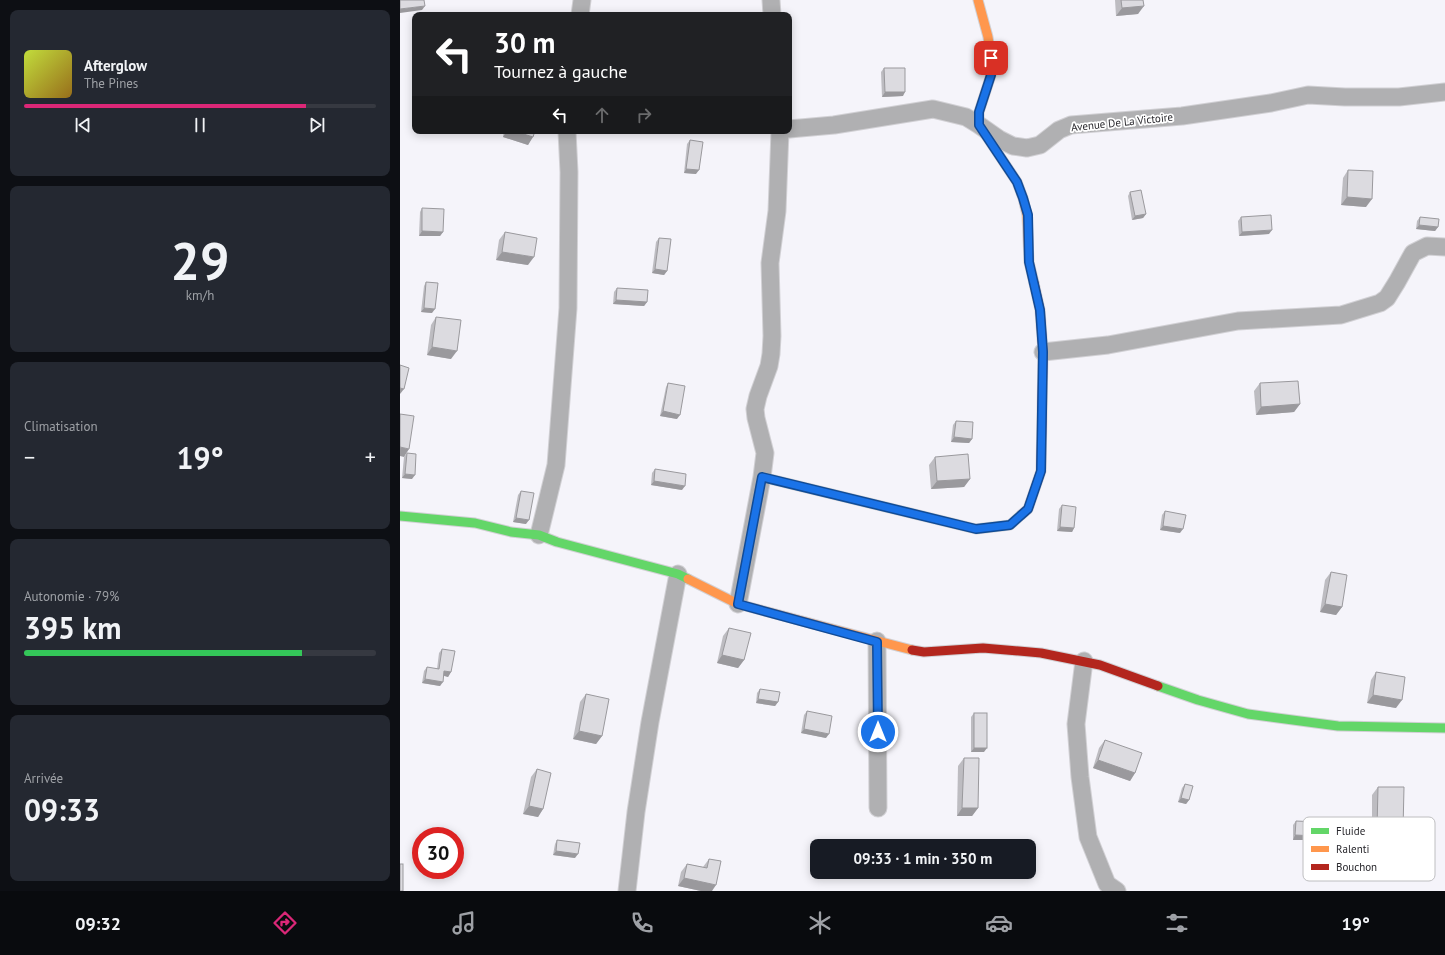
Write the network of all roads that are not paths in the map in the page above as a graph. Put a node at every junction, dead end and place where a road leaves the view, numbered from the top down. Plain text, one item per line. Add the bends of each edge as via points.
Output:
1 (582, 0) edge
2 (771, 0) edge
3 (978, 0) edge
4 (580, 12) edge
5 (772, 12) edge
6 (1445, 92) edge
7 (979, 125) junction
8 (792, 129) edge
9 (567, 134) edge
10 (780, 134) edge
11 (1445, 247) edge
12 (1043, 352) junction
13 (762, 477) junction
14 (400, 516) edge
15 (539, 535) junction
16 (678, 574) junction
17 (738, 604) junction
18 (877, 642) junction
19 (1084, 662) junction
20 (1445, 728) edge
21 (878, 808) dead end
22 (627, 891) edge
23 (1117, 891) edge

1 - 4 street
2 - 5 street
3 - 7 street via 991,58 991,75 979,112
6 - 7 street, Avenue De La Victoire via 1399,97 1344,98 1308,95 1182,116 1071,125 1059,130 1040,145 1027,148 999,140
7 - 8 street, Avenue De La Victoire via 966,117 933,109 834,125
7 - 12 street via 1017,182 1028,215 1029,262 1040,310
9 - 15 street via 567,315 556,465
10 - 13 street via 777,211 770,263 771,354 755,409 765,453
11 - 12 street via 1427,246 1413,253 1387,298 1380,303 1341,315 1238,321 1108,345
12 - 13 street via 1041,471 1028,509 1010,525 976,529
13 - 17 street
14 - 15 street via 475,523 510,532
15 - 16 street
16 - 17 street
16 - 22 street via 650,722
17 - 18 street
18 - 19 street via 924,652 983,648 1041,653
18 - 21 street
19 - 20 street via 1248,714 1338,726
19 - 23 street via 1076,724 1088,837 1107,884

